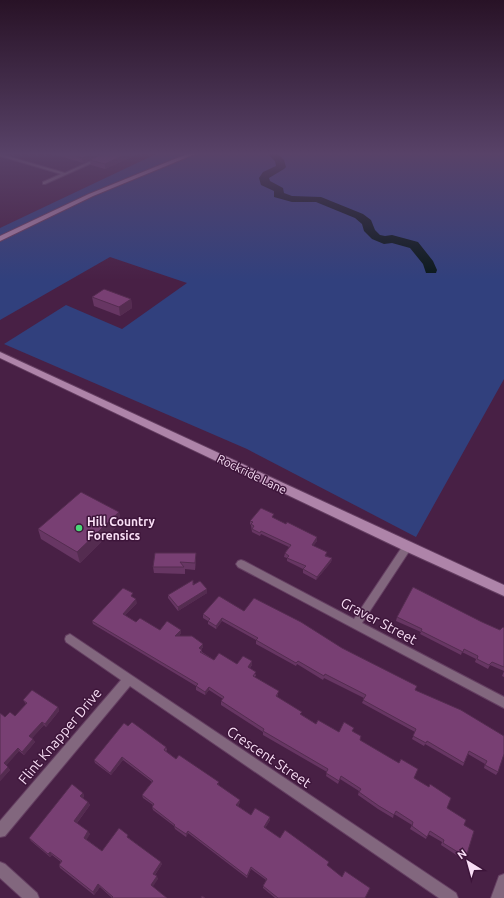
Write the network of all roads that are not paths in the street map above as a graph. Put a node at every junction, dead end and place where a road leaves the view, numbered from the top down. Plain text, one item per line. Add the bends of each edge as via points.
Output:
1 (89, 196) edge
2 (0, 239) edge
3 (0, 355) edge
4 (407, 547) junction
5 (241, 564) dead end
6 (504, 591) edge
7 (356, 624) junction
8 (70, 639) dead end
9 (128, 680) junction
10 (504, 703) edge
11 (0, 831) edge
12 (0, 869) edge
13 (504, 881) edge
14 (32, 898) edge
15 (451, 898) edge
16 (498, 898) edge

1 - 2 street
3 - 4 street, Rockride Lane
4 - 6 street, Rockride Lane
4 - 7 street
5 - 7 street, Graver Street
7 - 10 street, Graver Street
8 - 9 street, Crescent Street
9 - 11 street, Flint Knapper Drive
9 - 15 street, Crescent Street
12 - 14 street
13 - 16 street

